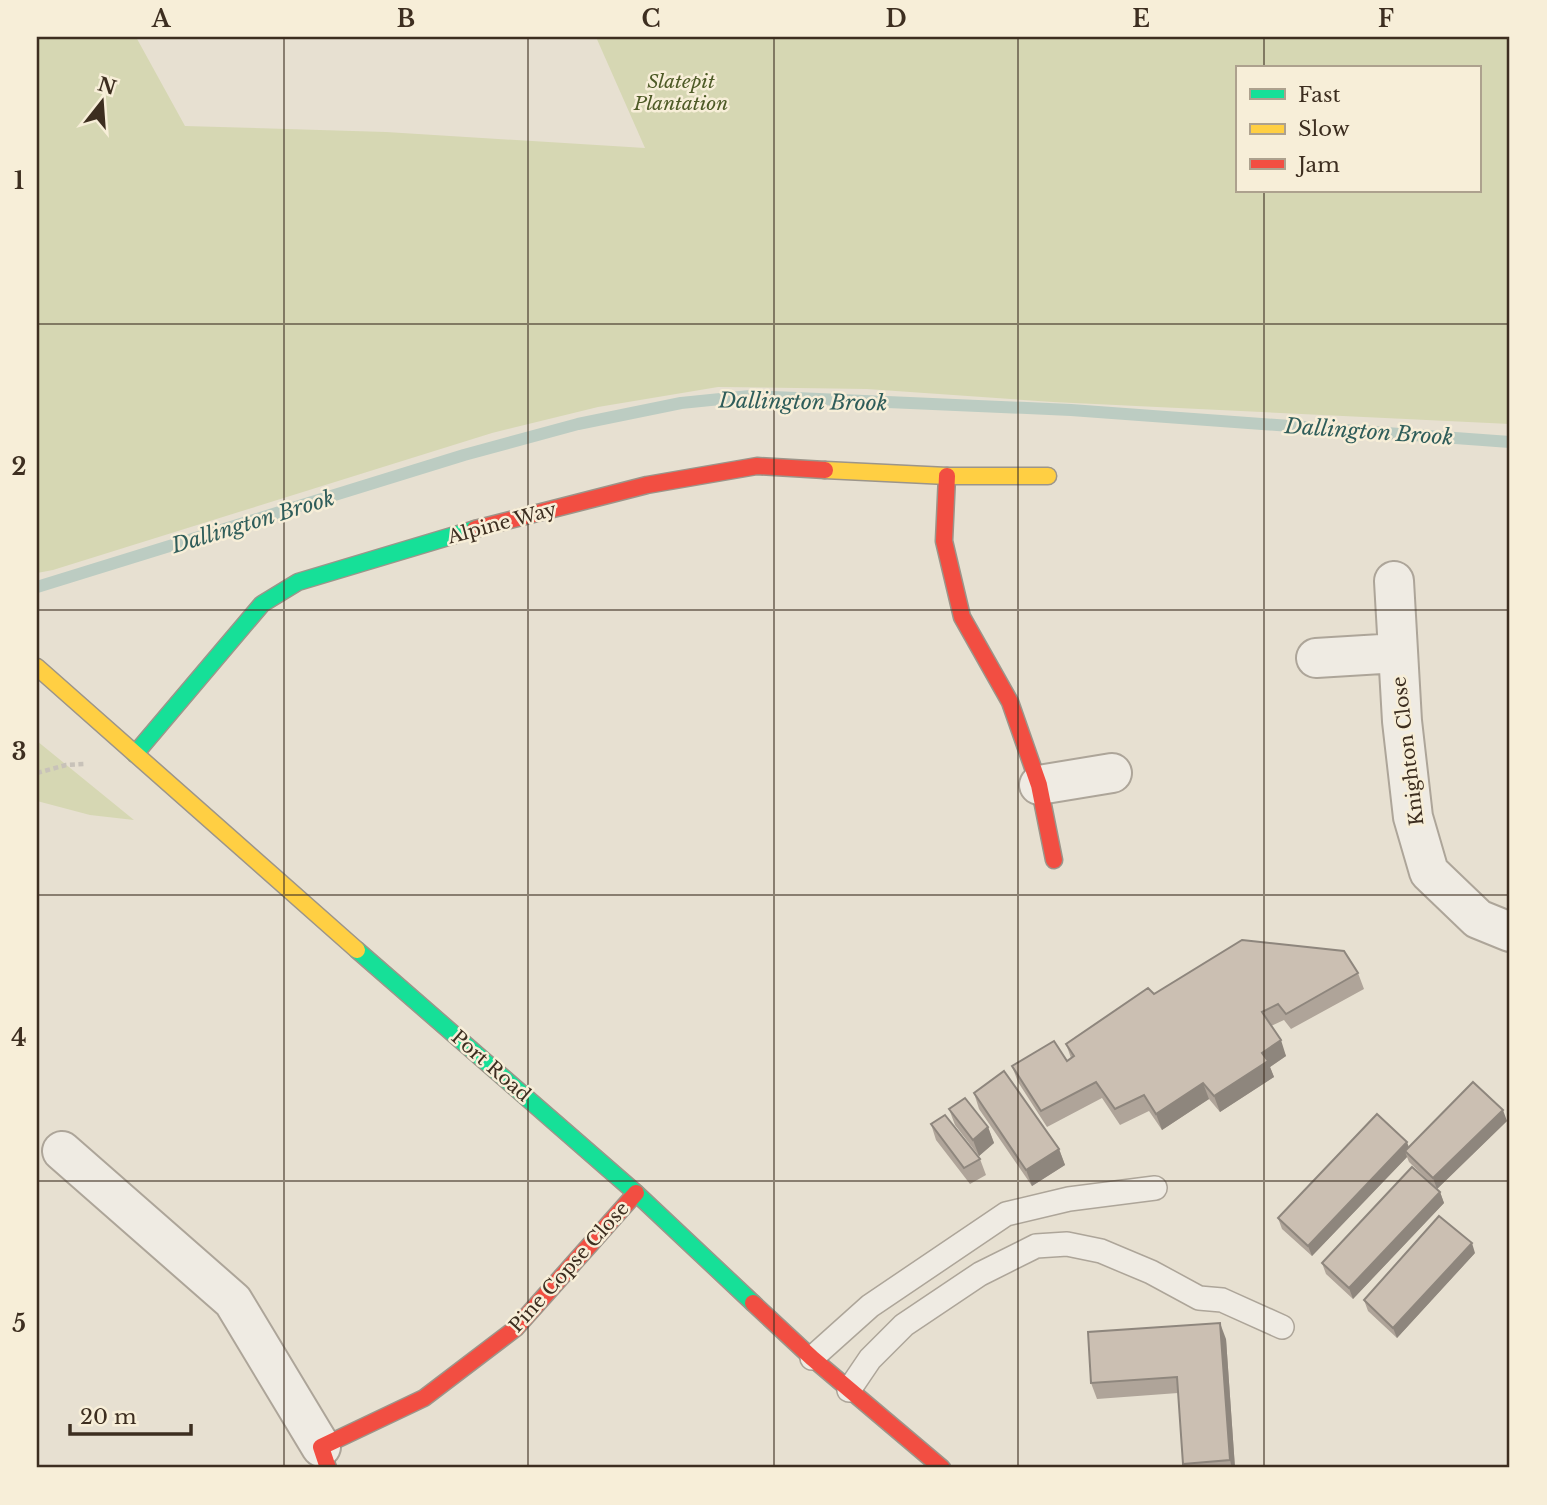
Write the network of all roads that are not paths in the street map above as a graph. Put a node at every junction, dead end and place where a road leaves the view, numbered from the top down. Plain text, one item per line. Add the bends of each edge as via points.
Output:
1 (947, 476) junction
2 (1048, 477) dead end
3 (1394, 581) dead end
4 (1398, 653) junction
5 (1316, 658) dead end
6 (37, 667) edge
7 (135, 754) junction
8 (1112, 773) dead end
9 (1040, 785) junction
10 (1054, 860) dead end
11 (1510, 932) edge
12 (62, 1151) dead end
13 (1155, 1188) dead end
14 (636, 1192) junction
15 (1283, 1326) dead end
16 (812, 1358) junction
17 (849, 1390) junction
18 (325, 1458) edge
19 (942, 1468) edge

1 - 2 street, Alpine Way
1 - 7 street, Alpine Way via 757,466 647,485 499,522 298,582 261,604
1 - 9 street via 944,541 962,617 1010,702
3 - 4 street, Knighton Close
4 - 5 street, Knighton Close
4 - 11 street, Knighton Close via 1413,817 1429,872 1478,919
6 - 7 street, Port Road
7 - 14 street, Port Road
8 - 9 street
9 - 10 street
12 - 18 street, Pine Copse Close via 233,1301
13 - 16 lane via 1069,1199 1006,1214 870,1306
14 - 16 street, Port Road
14 - 18 street, Pine Copse Close via 516,1328 424,1398
15 - 17 lane via 1222,1300 1199,1298 1101,1251 1067,1244 1036,1246 980,1274 904,1325 870,1359
16 - 17 street, Port Road
17 - 19 street, Port Road

